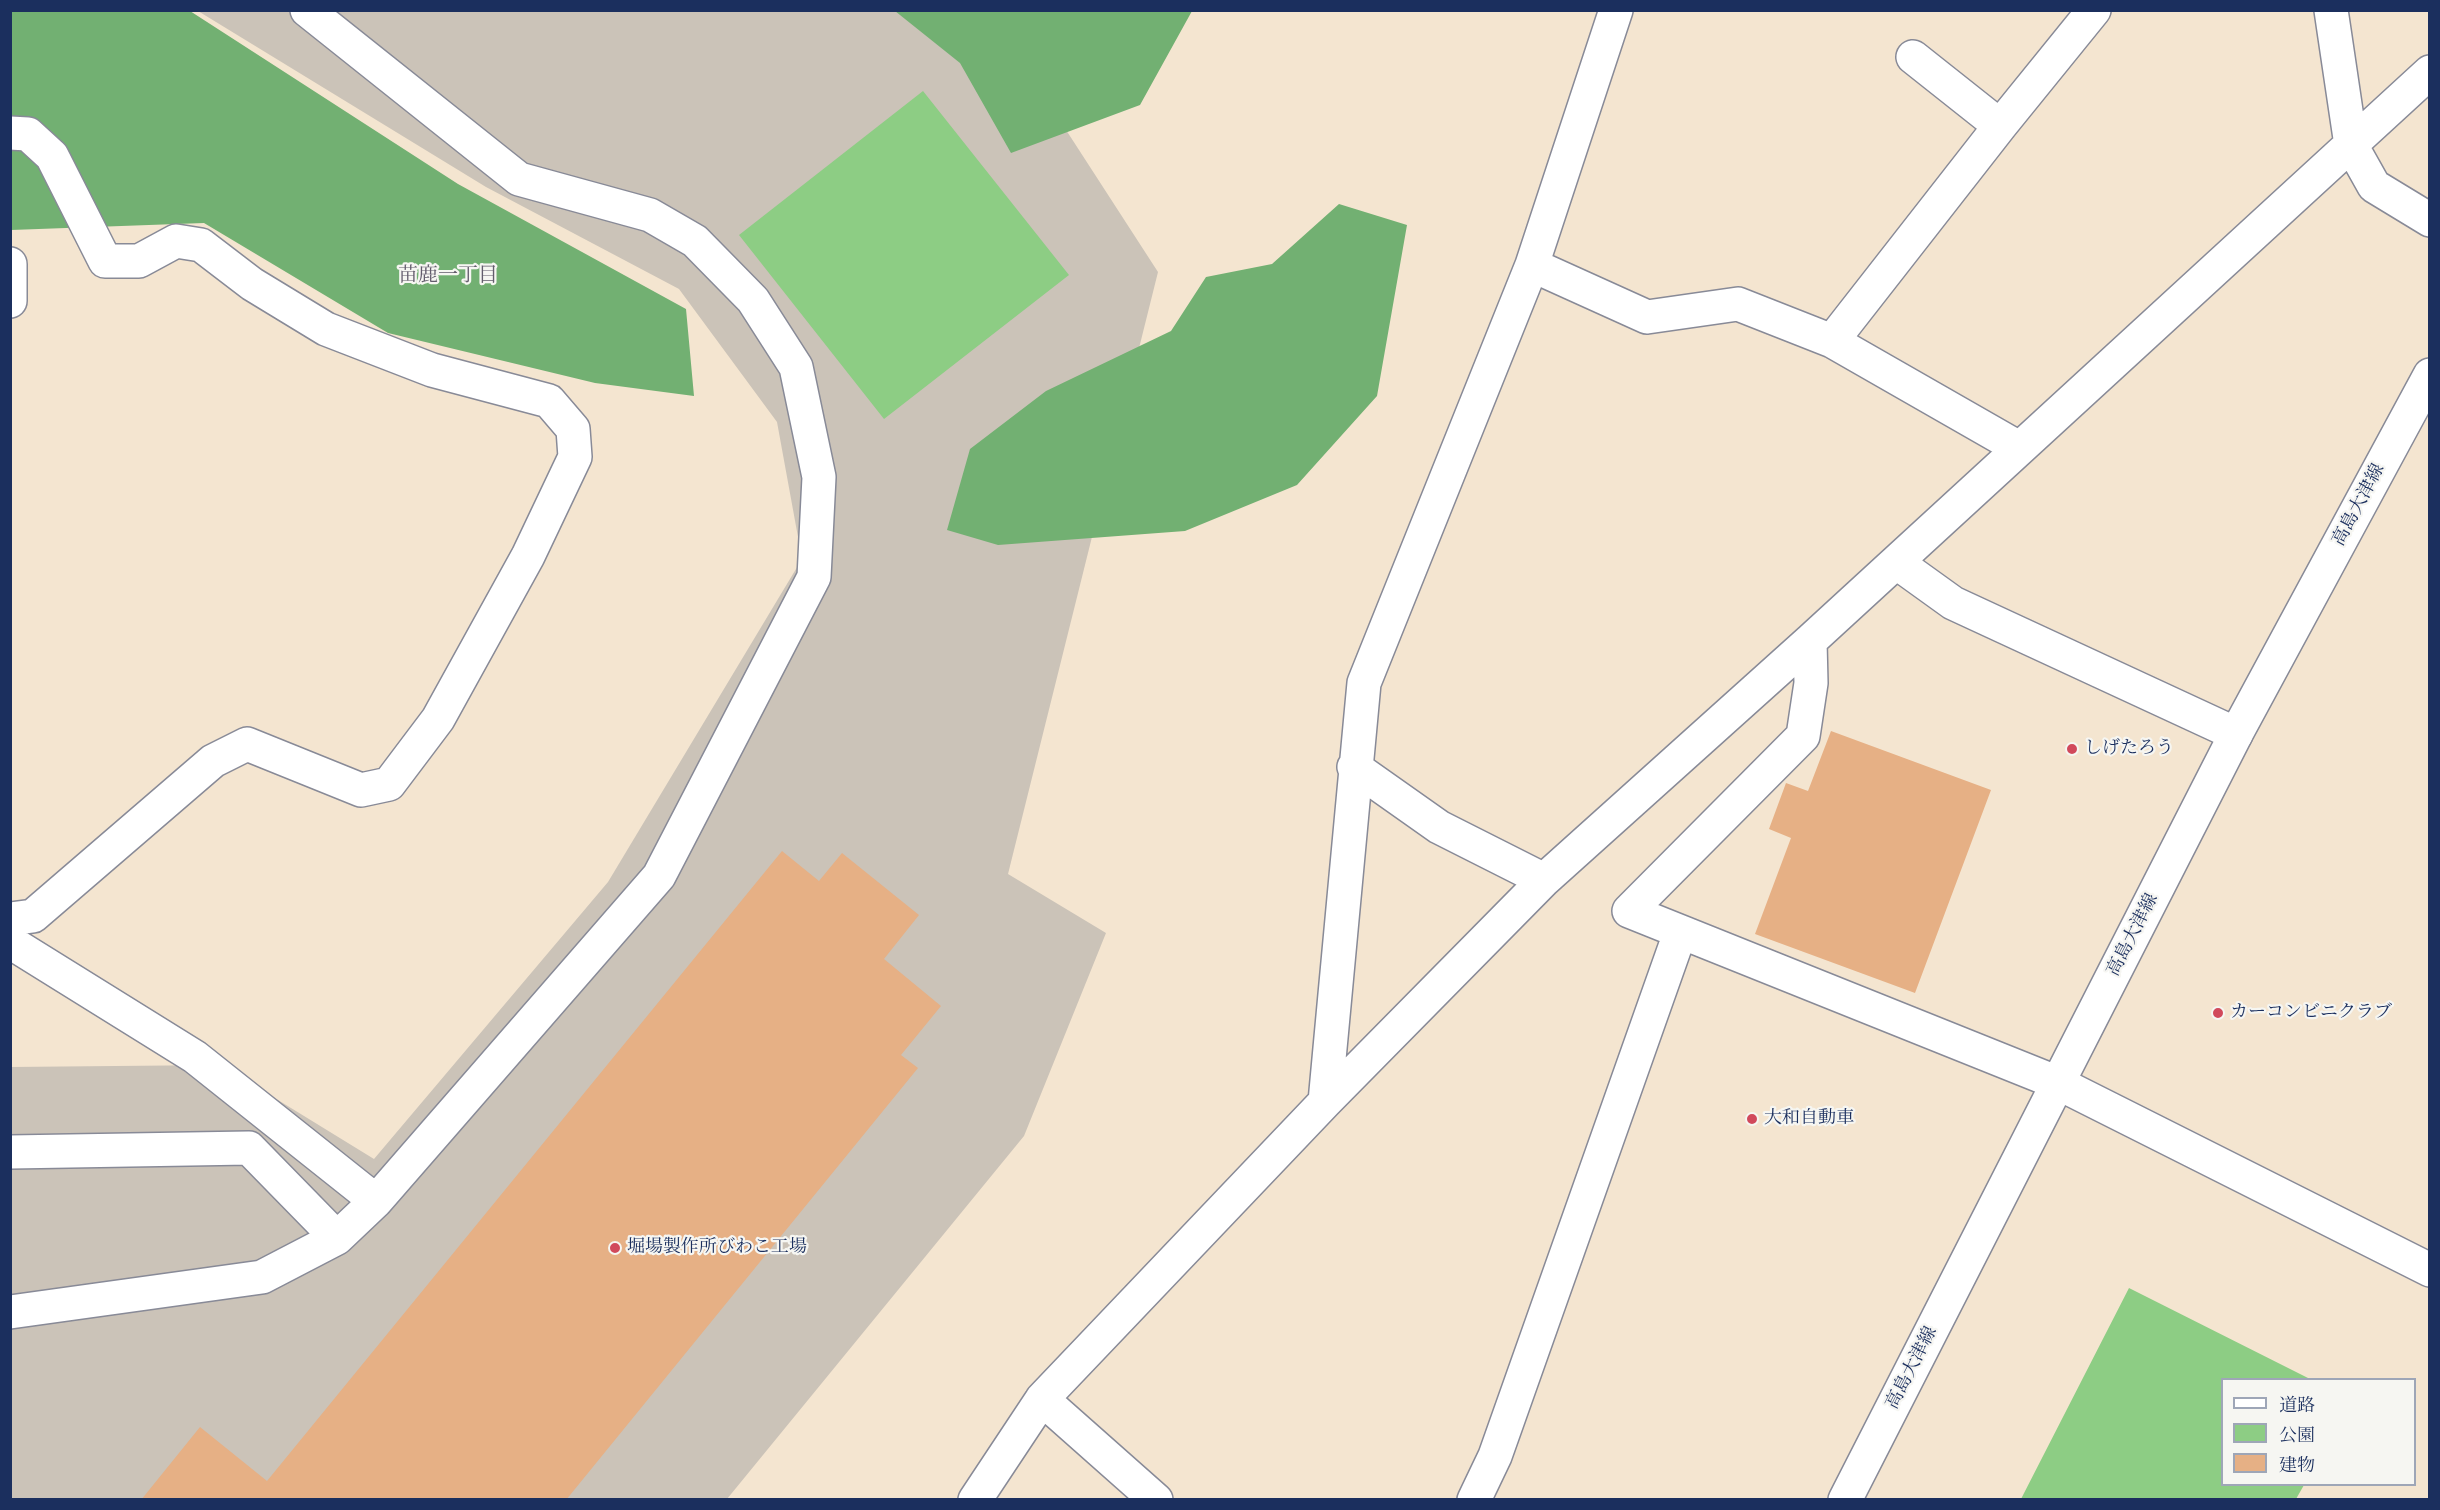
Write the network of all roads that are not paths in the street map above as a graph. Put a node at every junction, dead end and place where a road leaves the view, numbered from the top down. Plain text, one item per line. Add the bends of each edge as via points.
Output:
1 (307, 10) edge
2 (1616, 10) edge
3 (2094, 10) edge
4 (2331, 10) edge
5 (1912, 57) dead end
6 (2430, 72) edge
7 (2000, 126) junction
8 (10, 133) edge
9 (2350, 145) junction
10 (2430, 220) edge
11 (10, 264) edge
12 (1532, 265) junction
13 (10, 301) edge
14 (1833, 341) junction
15 (2430, 375) edge
16 (2019, 448) junction
17 (1896, 562) junction
18 (1810, 640) junction
19 (2236, 734) junction
20 (1354, 767) junction
21 (1544, 880) junction
22 (10, 919) edge
23 (1680, 933) junction
24 (10, 942) edge
25 (2058, 1083) junction
26 (1325, 1102) junction
27 (10, 1152) edge
28 (376, 1201) junction
29 (337, 1238) junction
30 (2430, 1270) edge
31 (10, 1312) edge
32 (1042, 1399) junction
33 (975, 1500) edge
34 (1156, 1500) edge
35 (1474, 1500) edge
36 (1845, 1500) edge

1 - 28 street via 519,179 650,215 695,241 753,300 796,368 819,477 814,577 659,876
2 - 12 street
3 - 7 street
4 - 9 street
5 - 7 street
6 - 9 street
7 - 14 street
8 - 22 street via 28,134 52,156 105,261 139,261 176,241 201,245 252,284 326,329 432,370 549,401 573,429 575,457 528,556 438,719 389,784 361,790 247,744 213,761 33,916
9 - 10 street via 2374,186
9 - 16 street
11 - 13 street
12 - 14 street via 1647,317 1738,304
12 - 20 street via 1364,683
14 - 16 street
15 - 19 street, 高島大津線
16 - 17 street
17 - 18 street
17 - 19 street via 1953,603
18 - 21 street
18 - 23 street via 1811,683 1803,736 1629,911
19 - 25 street, 高島大津線
20 - 21 street via 1439,827
20 - 26 street
21 - 26 street
23 - 25 street
23 - 35 street via 1495,1456
24 - 28 street via 195,1057
25 - 30 street
25 - 36 street, 高島大津線
26 - 32 street
27 - 29 street via 249,1148
28 - 29 street
29 - 31 street via 262,1277
32 - 33 street
32 - 34 street

